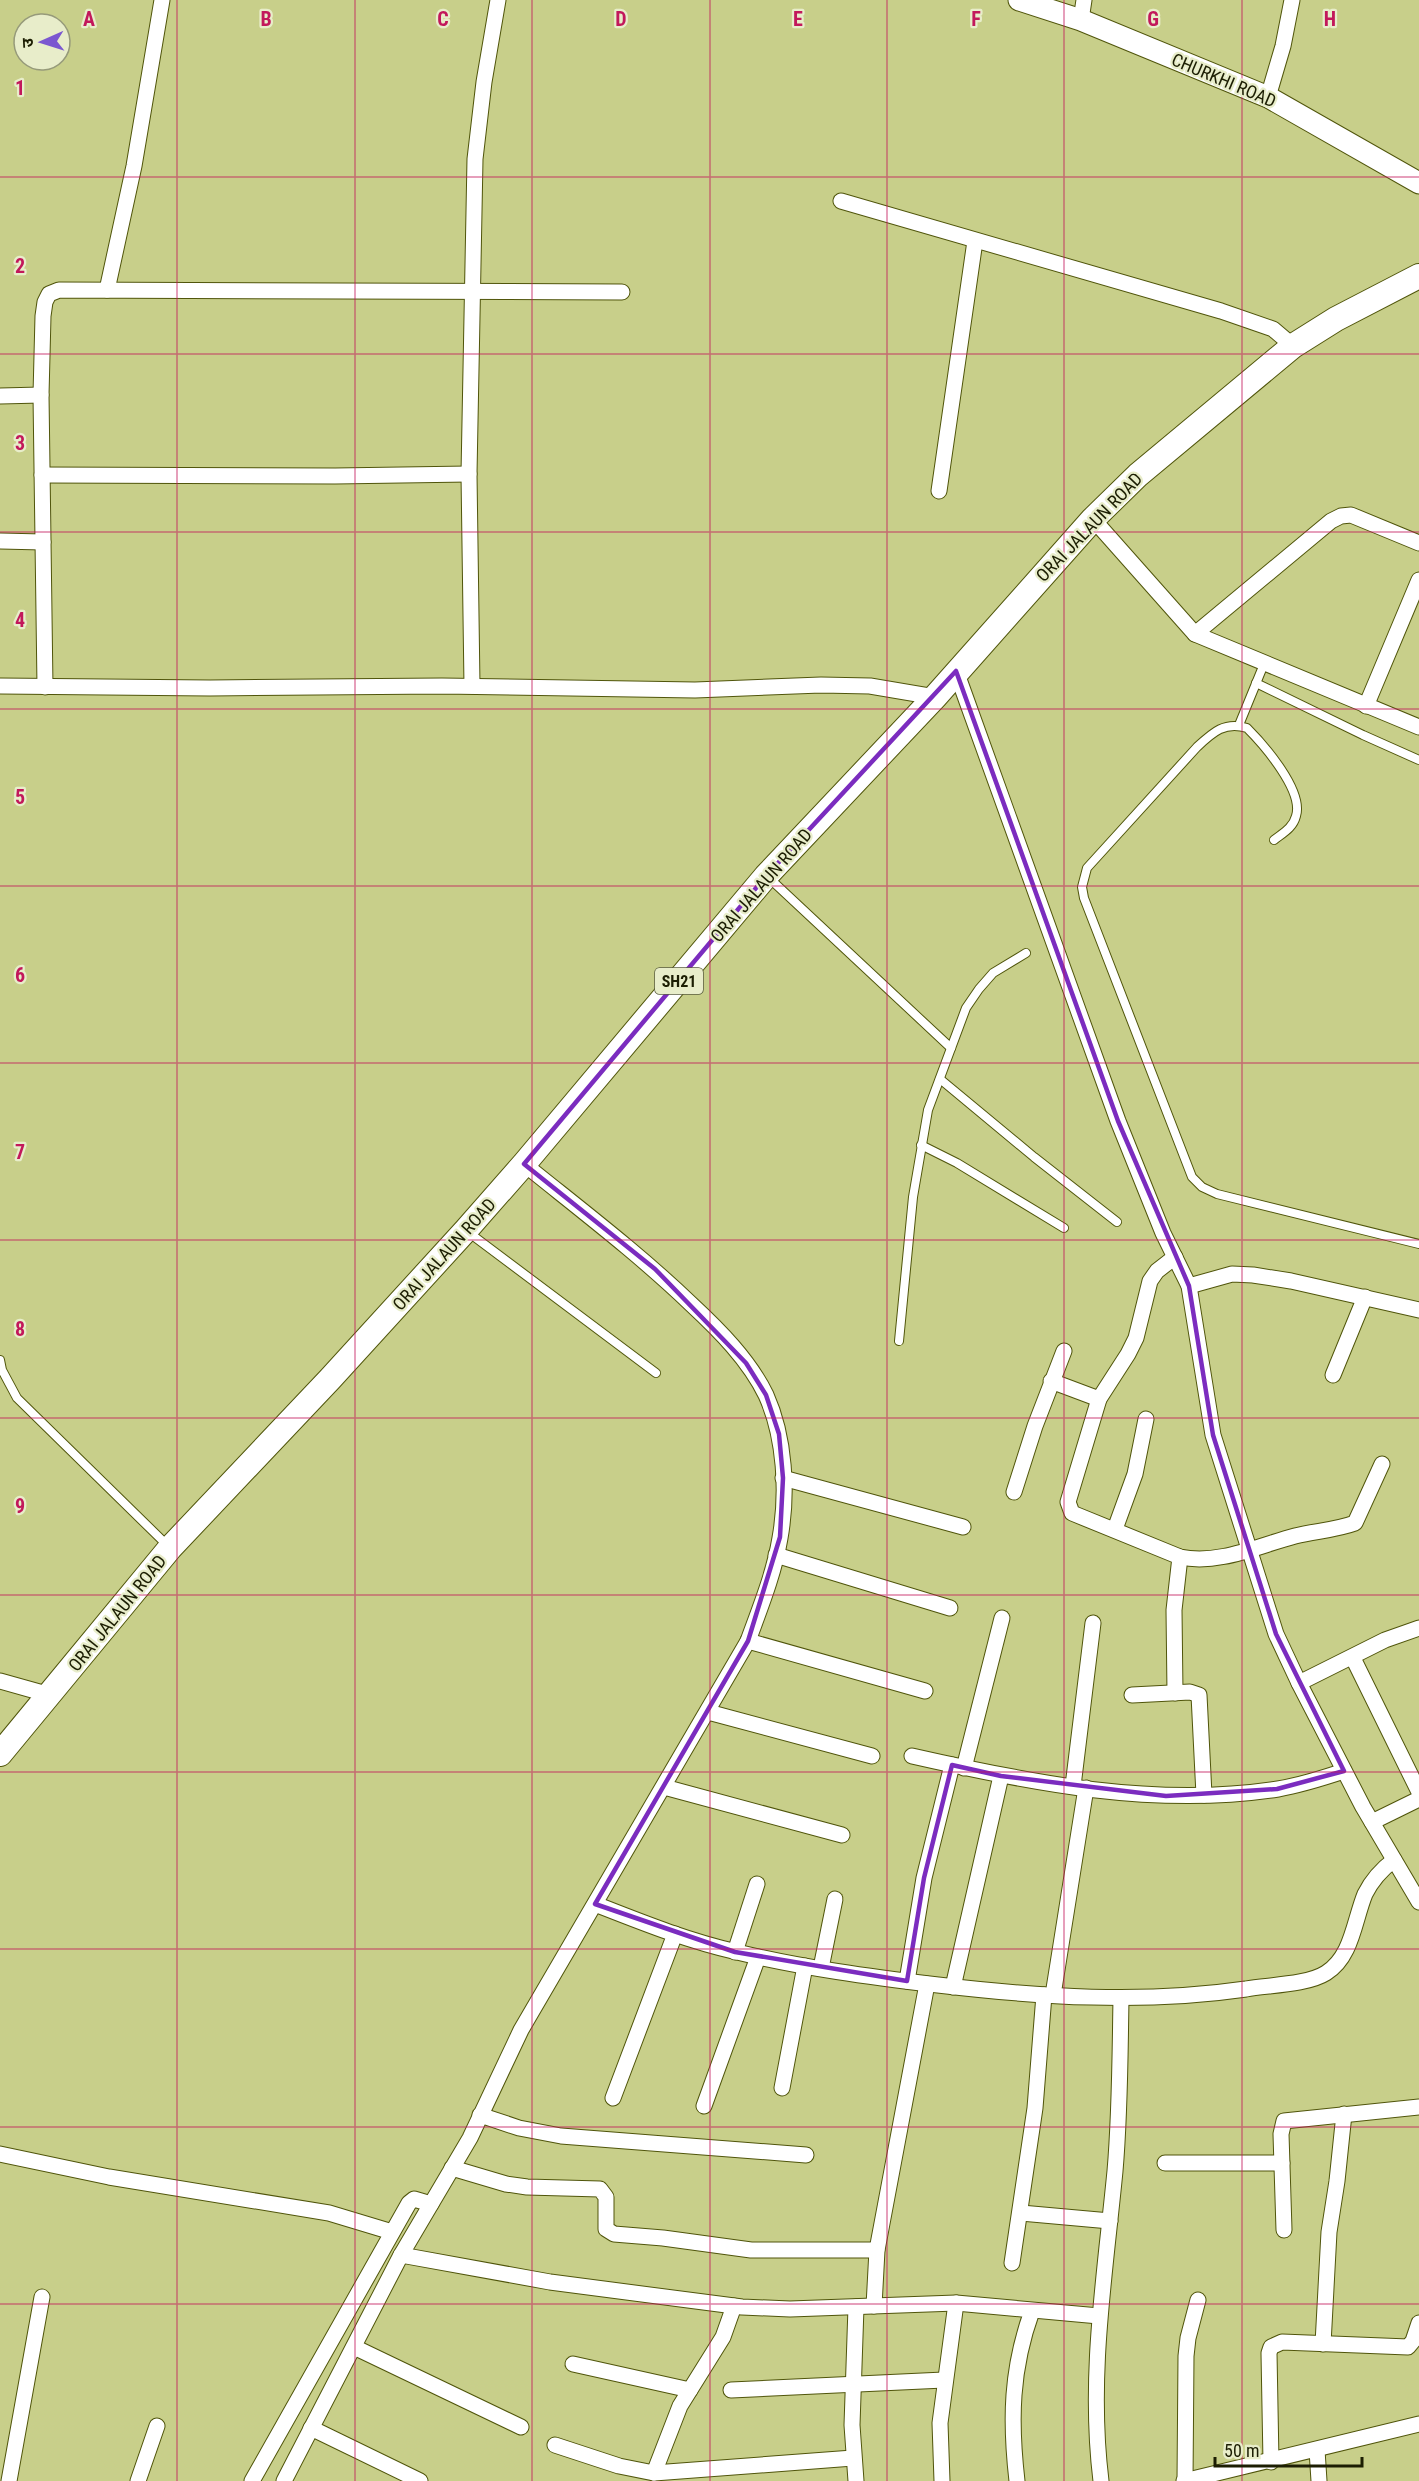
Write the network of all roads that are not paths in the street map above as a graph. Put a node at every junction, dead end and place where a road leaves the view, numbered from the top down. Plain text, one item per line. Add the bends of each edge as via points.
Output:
1 (162, 0) edge
2 (498, 0) edge
3 (1019, 0) edge
4 (1292, 0) edge
5 (1082, 10) edge
6 (1268, 97) junction
7 (1419, 183) edge
8 (841, 201) dead end
9 (975, 241) junction
10 (1419, 276) edge
11 (108, 290) junction
12 (472, 291) junction
13 (622, 292) dead end
14 (1293, 346) junction
15 (41, 395) junction
16 (0, 396) edge
17 (469, 474) junction
18 (42, 475) junction
19 (939, 491) dead end
20 (1093, 519) junction
21 (0, 541) edge
22 (43, 542) junction
23 (1419, 543) edge
24 (1419, 580) edge
25 (1195, 634) junction
26 (1264, 664) junction
27 (956, 671) junction
28 (1256, 683) junction
29 (0, 686) edge
30 (472, 686) junction
31 (45, 687) junction
32 (934, 697) junction
33 (1366, 706) junction
34 (1239, 725) junction
35 (1419, 728) edge
36 (1419, 759) edge
37 (1274, 840) dead end
38 (766, 876) junction
39 (1026, 953) dead end
40 (951, 1048) junction
41 (940, 1079) junction
42 (921, 1145) junction
43 (525, 1164) junction
44 (1118, 1222) dead end
45 (1064, 1228) dead end
46 (466, 1230) junction
47 (1419, 1244) edge
48 (1175, 1257) junction
49 (1189, 1286) junction
50 (1365, 1297) junction
51 (1419, 1310) edge
52 (899, 1341) dead end
53 (1064, 1351) dead end
54 (0, 1360) edge
55 (656, 1373) dead end
56 (1333, 1375) dead end
57 (1051, 1381) junction
58 (1099, 1399) junction
59 (1146, 1419) dead end
60 (1382, 1464) dead end
61 (783, 1478) junction
62 (1014, 1492) dead end
63 (963, 1527) dead end
64 (1115, 1529) junction
65 (170, 1548) junction
66 (1248, 1550) junction
67 (776, 1555) junction
68 (1180, 1557) junction
69 (950, 1608) dead end
70 (1002, 1618) dead end
71 (1093, 1623) dead end
72 (1419, 1628) edge
73 (748, 1641) junction
74 (1353, 1658) junction
75 (0, 1682) edge
76 (1299, 1683) junction
77 (925, 1691) dead end
78 (1175, 1693) junction
79 (50, 1695) junction
80 (1132, 1695) dead end
81 (708, 1712) junction
82 (0, 1754) edge
83 (872, 1756) dead end
84 (912, 1756) dead end
85 (958, 1767) junction
86 (1344, 1771) junction
87 (1001, 1776) junction
88 (664, 1787) junction
89 (1079, 1787) junction
90 (1419, 1792) edge
91 (1204, 1795) junction
92 (1419, 1798) edge
93 (1371, 1821) junction
94 (842, 1835) dead end
95 (1394, 1860) junction
96 (1413, 1881) edge
97 (757, 1884) dead end
98 (835, 1899) dead end
99 (1419, 1902) edge
100 (595, 1904) junction
101 (675, 1934) junction
102 (735, 1952) junction
103 (758, 1957) junction
104 (805, 1966) junction
105 (821, 1968) junction
106 (907, 1981) junction
107 (927, 1984) junction
108 (954, 1987) junction
109 (1048, 1995) junction
110 (1121, 1998) junction
111 (782, 2088) dead end
112 (613, 2098) dead end
113 (704, 2106) dead end
114 (1419, 2107) edge
115 (1344, 2114) junction
116 (480, 2115) junction
117 (0, 2154) edge
118 (806, 2155) dead end
119 (1166, 2163) dead end
120 (1282, 2163) junction
121 (452, 2168) junction
122 (423, 2201) junction
123 (1020, 2213) junction
124 (1110, 2221) junction
125 (1284, 2230) dead end
126 (392, 2232) junction
127 (876, 2250) junction
128 (401, 2255) junction
129 (1012, 2263) dead end
130 (42, 2297) dead end
131 (1198, 2300) dead end
132 (956, 2303) junction
133 (734, 2306) junction
134 (874, 2306) junction
135 (856, 2307) junction
136 (1032, 2311) junction
137 (1099, 2316) junction
138 (1419, 2323) edge
139 (1323, 2344) junction
140 (354, 2347) junction
141 (573, 2364) dead end
142 (944, 2380) junction
143 (852, 2384) junction
144 (690, 2390) junction
145 (731, 2390) dead end
146 (1419, 2424) edge
147 (157, 2426) dead end
148 (521, 2427) dead end
149 (311, 2428) junction
150 (555, 2445) dead end
151 (1317, 2450) junction
152 (853, 2458) junction
153 (1271, 2462) junction
154 (654, 2473) junction
155 (617, 2474) edge
156 (1247, 2474) edge
157 (9, 2481) edge
158 (138, 2481) edge
159 (252, 2481) edge
160 (284, 2481) edge
161 (420, 2481) edge
162 (856, 2481) edge
163 (942, 2481) edge
164 (1017, 2481) edge
165 (1101, 2481) edge
166 (1185, 2481) edge
167 (1319, 2481) edge

1 - 11 street
2 - 12 street via 475,159
3 - 5 street, CHURKHI ROAD
4 - 6 street
5 - 6 street, CHURKHI ROAD
6 - 7 street, CHURKHI ROAD
8 - 9 street
9 - 14 street via 1273,328
9 - 19 street
10 - 14 main road, ORAI JALAUN ROAD / SH21
11 - 12 street
11 - 15 street via 59,290 49,294 43,316
12 - 13 street
12 - 17 street
14 - 20 main road, ORAI JALAUN ROAD / SH21 via 1138,475
15 - 16 street
15 - 18 street
17 - 18 street
17 - 30 street
18 - 22 street
20 - 25 street
20 - 27 main road, ORAI JALAUN ROAD / SH21
21 - 22 street
22 - 31 street
23 - 25 street via 1351,515 1341,516
24 - 33 street
25 - 26 street
26 - 28 lane
26 - 33 street
27 - 32 main road, ORAI JALAUN ROAD / SH21
27 - 48 street via 1114,1111
28 - 34 lane
28 - 36 lane
29 - 31 street
30 - 31 street
30 - 32 street via 694,690 870,686
32 - 38 main road, ORAI JALAUN ROAD / SH21
33 - 35 street
34 - 37 lane via 1257,737 1289,783 1297,802 1297,815 1291,827
34 - 47 lane via 1215,730 1088,868 1082,887 1084,898 1192,1177 1216,1194
38 - 40 lane
38 - 43 main road, ORAI JALAUN ROAD / SH21
39 - 40 lane via 993,973 979,989 966,1008
40 - 41 lane
41 - 42 lane
41 - 44 lane
42 - 45 lane
42 - 52 lane
43 - 46 main road, ORAI JALAUN ROAD / SH21
43 - 61 street via 655,1269 711,1322 746,1363 766,1395 778,1434
46 - 55 lane
46 - 65 main road, ORAI JALAUN ROAD / SH21
48 - 49 street
48 - 58 street via 1150,1281 1136,1338
49 - 50 street via 1232,1274 1253,1275
49 - 66 street via 1213,1435
50 - 51 street
50 - 56 street
53 - 57 street
54 - 65 lane via 17,1398
57 - 58 street
57 - 62 street
58 - 64 street via 1068,1508 1076,1515
59 - 64 street via 1135,1474
60 - 66 street via 1355,1523
61 - 63 street
61 - 67 street
64 - 68 street
65 - 79 main road, ORAI JALAUN ROAD / SH21
66 - 68 street via 1212,1560
66 - 76 street via 1276,1634
67 - 69 street
67 - 73 street
68 - 78 street via 1174,1610
70 - 85 street
71 - 89 street
72 - 74 street via 1385,1640
73 - 77 street
73 - 81 street
74 - 76 street
74 - 90 street
75 - 79 street
76 - 86 street
78 - 80 street
78 - 91 street via 1196,1693 1201,1699
79 - 82 main road, ORAI JALAUN ROAD / SH21
81 - 83 street
81 - 88 street
84 - 85 street
85 - 87 street
85 - 106 street via 924,1878
86 - 91 street via 1277,1789
86 - 93 street
87 - 89 street
87 - 108 street
88 - 94 street
88 - 100 street
89 - 91 street via 1167,1796
89 - 109 street
92 - 93 street
93 - 95 street
95 - 96 street
95 - 110 street via 1381,1870 1365,1894 1344,1955 1337,1966 1323,1975 1231,1991
96 - 99 street
97 - 102 street
98 - 105 street
100 - 101 street
100 - 116 street via 521,2030
101 - 102 street
101 - 112 street
102 - 103 street
103 - 104 street
103 - 113 street
104 - 105 street
104 - 111 street
105 - 106 street
106 - 107 street
107 - 108 street
107 - 127 street
108 - 109 street
109 - 110 street
109 - 123 street
110 - 124 street via 1118,2126
114 - 115 street
115 - 120 street via 1284,2121
115 - 139 street via 1329,2232
116 - 118 street via 561,2136
116 - 121 street
117 - 126 street via 109,2177 329,2213
119 - 120 street
120 - 125 street
121 - 122 street
121 - 127 street via 506,2184 600,2189 606,2197 606,2229 614,2234 751,2250
122 - 126 street via 410,2203
122 - 128 street
123 - 124 street
123 - 129 street
124 - 137 street
126 - 159 street
127 - 134 street
128 - 133 street via 550,2282
128 - 140 street
130 - 157 street
131 - 166 street via 1186,2356
132 - 134 street
132 - 136 street
132 - 142 street
133 - 135 street
133 - 144 street via 723,2337
134 - 135 street
135 - 143 street
136 - 137 street
136 - 164 street via 1020,2343 1015,2373
137 - 165 street via 1096,2415
138 - 139 street via 1408,2346
139 - 153 street via 1282,2342 1271,2347
140 - 148 street
140 - 149 street
141 - 144 street
142 - 143 street
142 - 163 street via 940,2423
143 - 145 street
143 - 152 street
144 - 154 street
146 - 151 street
147 - 158 street
149 - 160 street
149 - 161 street
150 - 155 street
151 - 153 street
151 - 167 street
152 - 154 street
152 - 162 street
153 - 156 street
154 - 155 street
156 - 166 street

